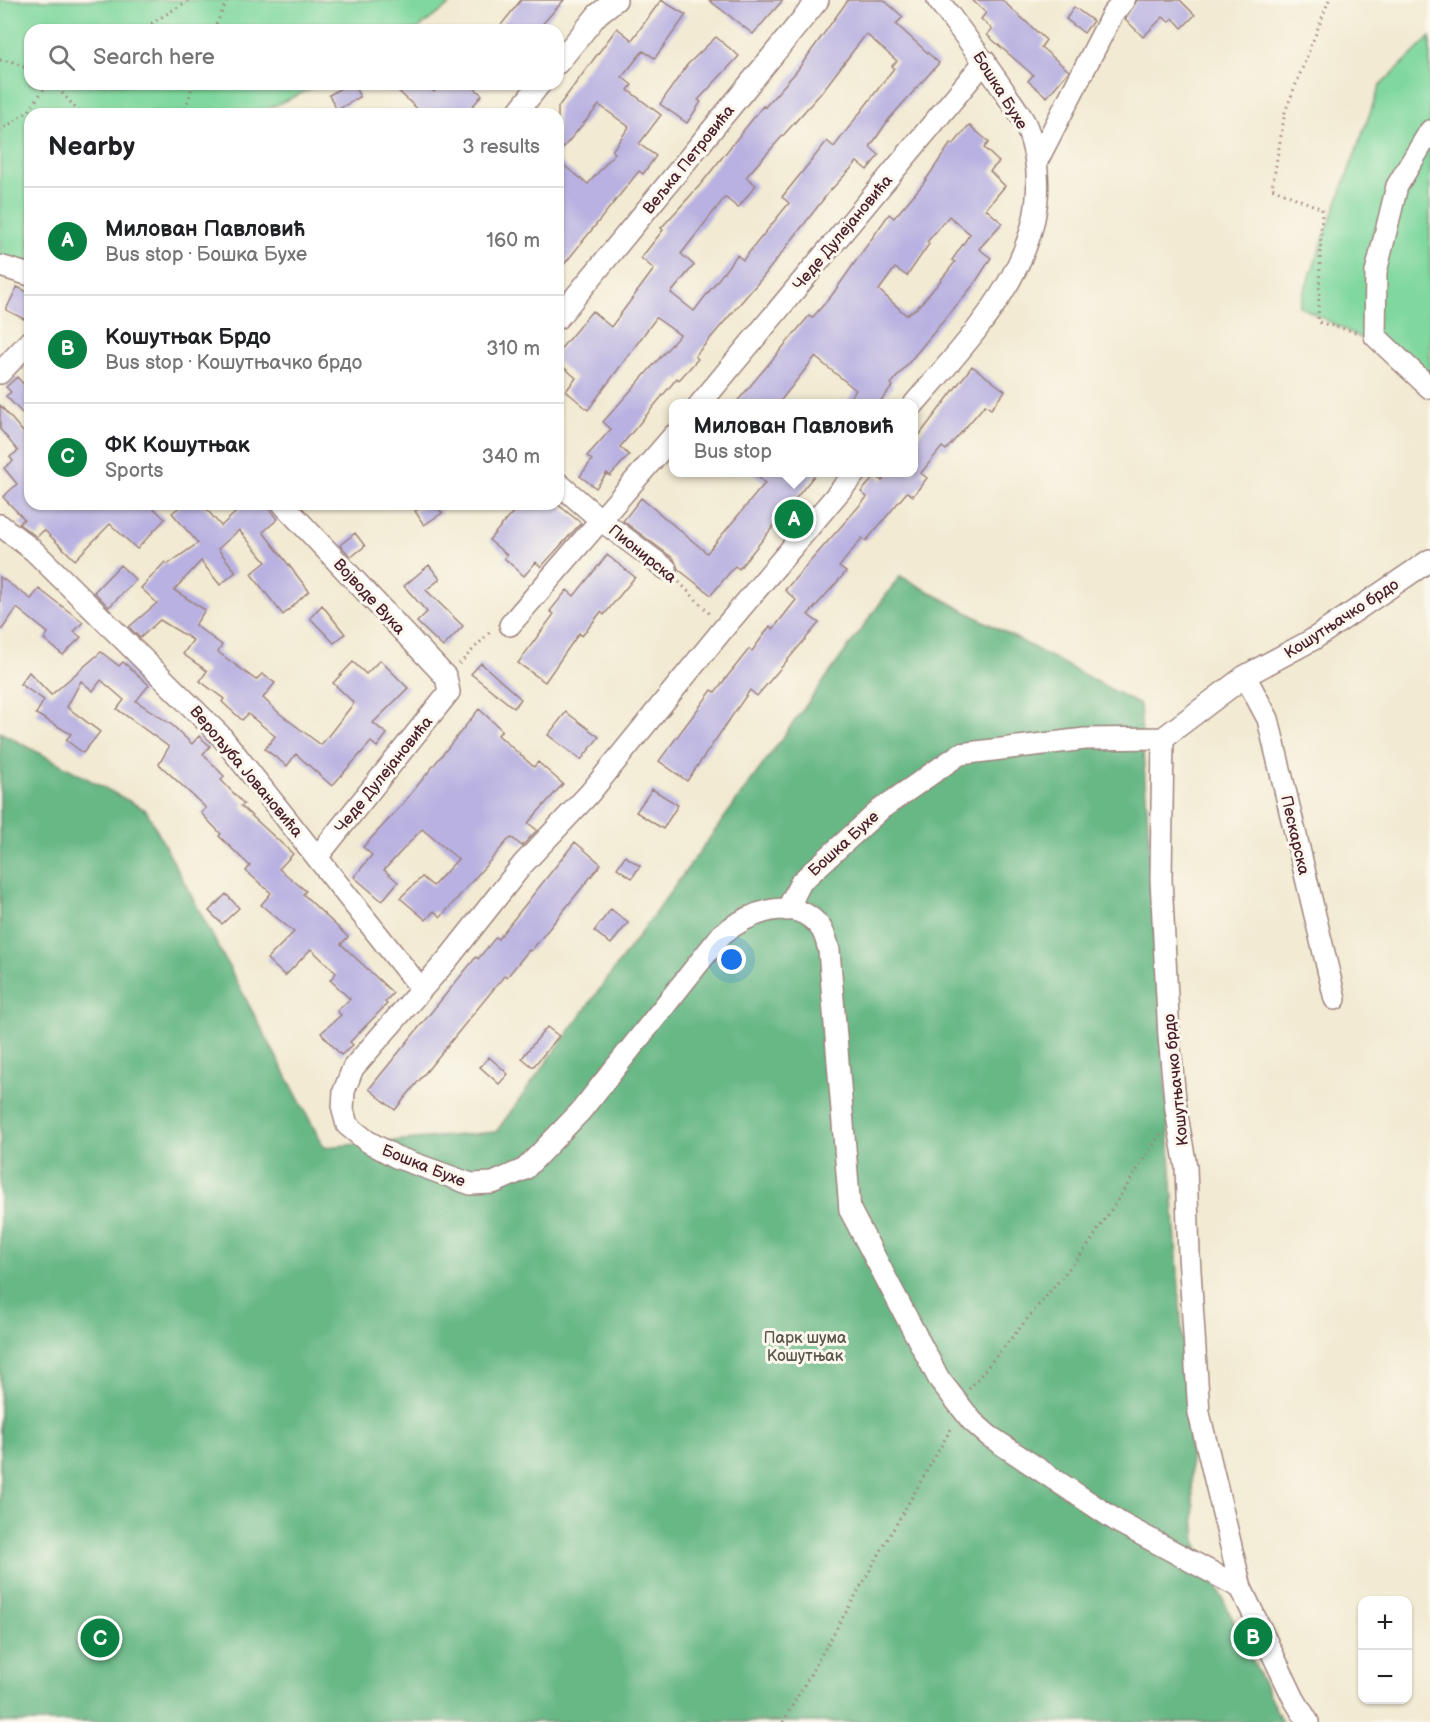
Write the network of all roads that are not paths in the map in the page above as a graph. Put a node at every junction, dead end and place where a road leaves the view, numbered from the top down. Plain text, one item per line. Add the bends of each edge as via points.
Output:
1 (616, 0) edge
2 (818, 0) edge
3 (938, 0) edge
4 (1124, 0) edge
5 (564, 56) edge
6 (985, 61) junction
7 (535, 90) edge
8 (521, 108) edge
9 (1430, 131) edge
10 (1036, 163) junction
11 (0, 266) edge
12 (24, 272) edge
13 (564, 311) edge
14 (24, 347) edge
15 (0, 373) edge
16 (1430, 388) edge
17 (704, 399) edge
18 (918, 399) edge
19 (669, 441) edge
20 (852, 477) edge
21 (564, 488) edge
22 (288, 510) edge
23 (602, 521) junction
24 (0, 525) edge
25 (1427, 568) edge
26 (666, 569) road end
27 (510, 625) road end
28 (1245, 676) junction
29 (448, 685) joint
30 (1163, 738) junction
31 (318, 856) junction
32 (787, 910) junction
33 (420, 988) junction
34 (1335, 999) dead end
35 (1241, 1588) junction
36 (1308, 1722) edge

1 - 5 street via 598,14
2 - 13 street, Вељка Петровића
3 - 6 street, Бошка Бухе
4 - 10 street via 1112,15
6 - 10 street, Бошка Бухе via 1026,126
6 - 17 street, Чеде Дулејановића
7 - 8 street
9 - 16 street via 1397,186 1376,272 1375,336
10 - 18 street, Бошка Бухе via 1030,239 1010,283 979,328
11 - 12 street
14 - 15 street
19 - 23 street
20 - 33 street, Бошка Бухе via 589,794 523,864 448,959
21 - 23 street, Пионирска
22 - 29 street, Војводе Вука
23 - 26 street, Пионирска
23 - 27 street
24 - 31 street, Верољуба Јовановића via 34,551 192,705
25 - 28 street, Кошутњачко брдо via 1312,640
28 - 30 street, Кошутњачко брдо
28 - 34 street, Пескарска via 1268,719
29 - 31 street, Чеде Дулејановића
30 - 32 street, Бошка Бухе via 1085,739 960,754 880,809 801,882
30 - 35 street, Кошутњачко брдо via 1161,879 1168,1037 1186,1167 1199,1413
31 - 33 street, Верољуба Јовановића
32 - 33 street, Бошка Бухе via 765,910 742,919 722,934 580,1112 525,1169 493,1182 471,1184 396,1157 366,1141 347,1125 344,1091 353,1068
32 - 35 street via 807,916 821,928 829,950 850,1210 939,1379 989,1436 1120,1524
35 - 36 street, Кошутњачко брдо

